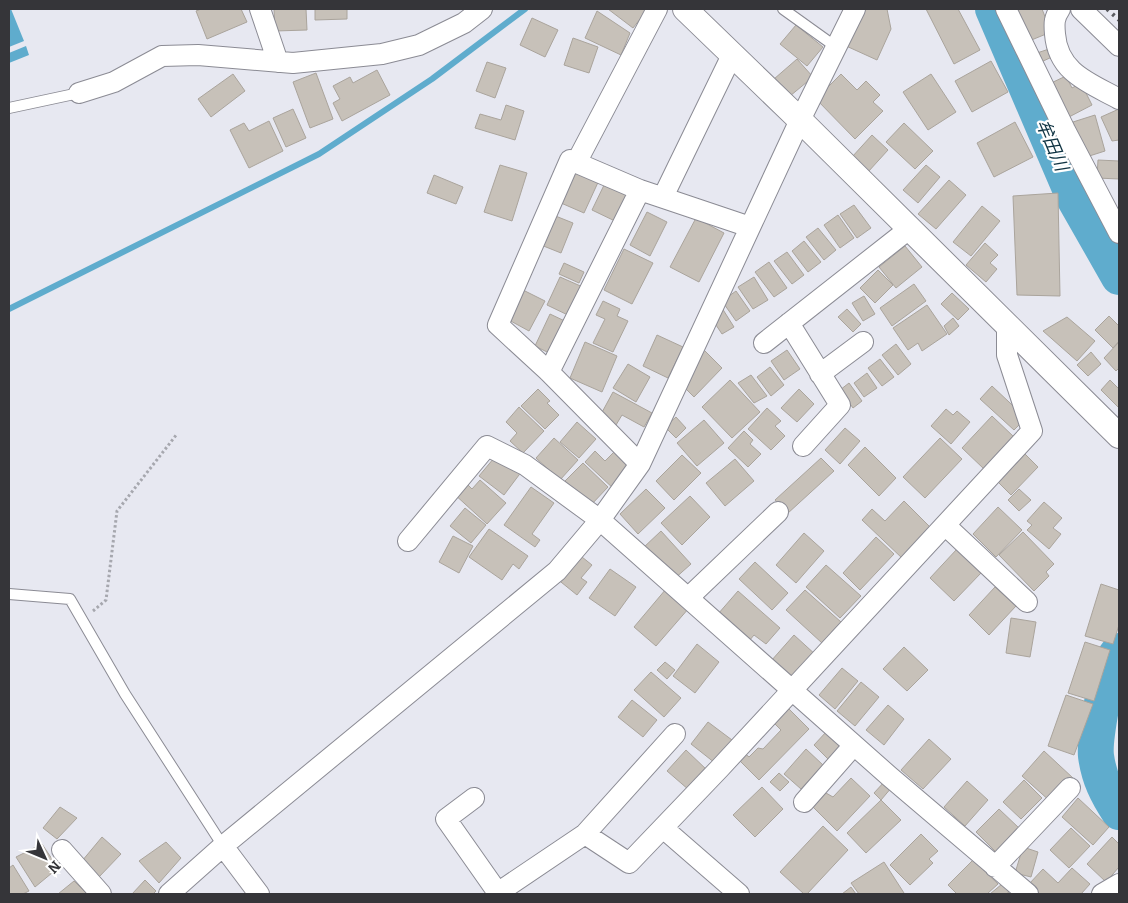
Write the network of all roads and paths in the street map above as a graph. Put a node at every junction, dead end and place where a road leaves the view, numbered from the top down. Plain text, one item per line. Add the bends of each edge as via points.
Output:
1 (260, 9) edge
2 (482, 9) edge
3 (657, 9) edge
4 (783, 9) edge
5 (854, 9) edge
6 (1006, 9) edge
7 (1060, 9) edge
8 (1081, 9) edge
9 (690, 11) edge
10 (1119, 46) edge
11 (836, 47) junction
12 (732, 55) junction
13 (278, 62) junction
14 (79, 93) joint
15 (1119, 99) edge
16 (9, 108) edge
17 (800, 120) junction
18 (576, 163) junction
19 (640, 190) junction
20 (662, 197) junction
21 (750, 227) junction
22 (909, 229) junction
23 (1119, 233) edge
24 (789, 323) junction
25 (1008, 326) junction
26 (863, 342) dead end
27 (764, 343) dead end
28 (549, 372) junction
29 (820, 374) junction
30 (177, 434) dead end
31 (1119, 436) edge
32 (803, 446) dead end
33 (640, 464) junction
34 (778, 512) dead end
35 (600, 520) junction
36 (945, 525) junction
37 (408, 540) dead end
38 (9, 594) edge
39 (688, 598) junction
40 (1027, 602) dead end
41 (82, 621) junction
42 (792, 690) junction
43 (674, 734) dead end
44 (854, 745) junction
45 (1070, 788) dead end
46 (474, 798) dead end
47 (804, 802) dead end
48 (663, 828) junction
49 (585, 834) junction
50 (224, 846) junction
51 (62, 850) dead end
52 (995, 867) junction
53 (1119, 884) edge
54 (101, 894) edge
55 (169, 894) edge
56 (259, 894) edge
57 (497, 894) edge
58 (739, 894) edge
59 (1028, 894) edge
60 (1102, 894) edge

1 - 13 street
2 - 13 street via 419,45 382,54
3 - 18 street
4 - 11 lane
5 - 11 street
6 - 23 street
7 - 15 street via 1054,17 1056,42 1065,65 1076,76
8 - 10 street
9 - 12 street
11 - 17 street
12 - 17 street
12 - 20 street
13 - 14 street via 198,55 162,56 114,82
14 - 16 lane
17 - 21 street
17 - 22 street
18 - 19 street
18 - 28 street via 570,160 498,325
19 - 20 street
19 - 28 street
20 - 21 street
21 - 33 street
22 - 24 street
22 - 25 street
24 - 27 street
24 - 29 street
25 - 31 street
25 - 36 street via 1007,356 1032,432
26 - 29 street
28 - 33 street
29 - 32 street via 840,405
30 - 41 path via 117,510 106,600
33 - 35 street
34 - 39 street
35 - 37 street via 525,465 487,446
35 - 39 street
35 - 50 street via 558,571
36 - 40 street
36 - 42 street
38 - 41 lane via 70,599
39 - 42 street
41 - 50 lane via 125,694
42 - 44 street
42 - 48 street
43 - 49 street
44 - 47 street
44 - 52 street
45 - 52 street
46 - 57 street via 446,819
48 - 49 street via 629,863
48 - 58 street
49 - 57 street
50 - 55 street
50 - 56 street
51 - 54 street
52 - 59 street
53 - 60 street

